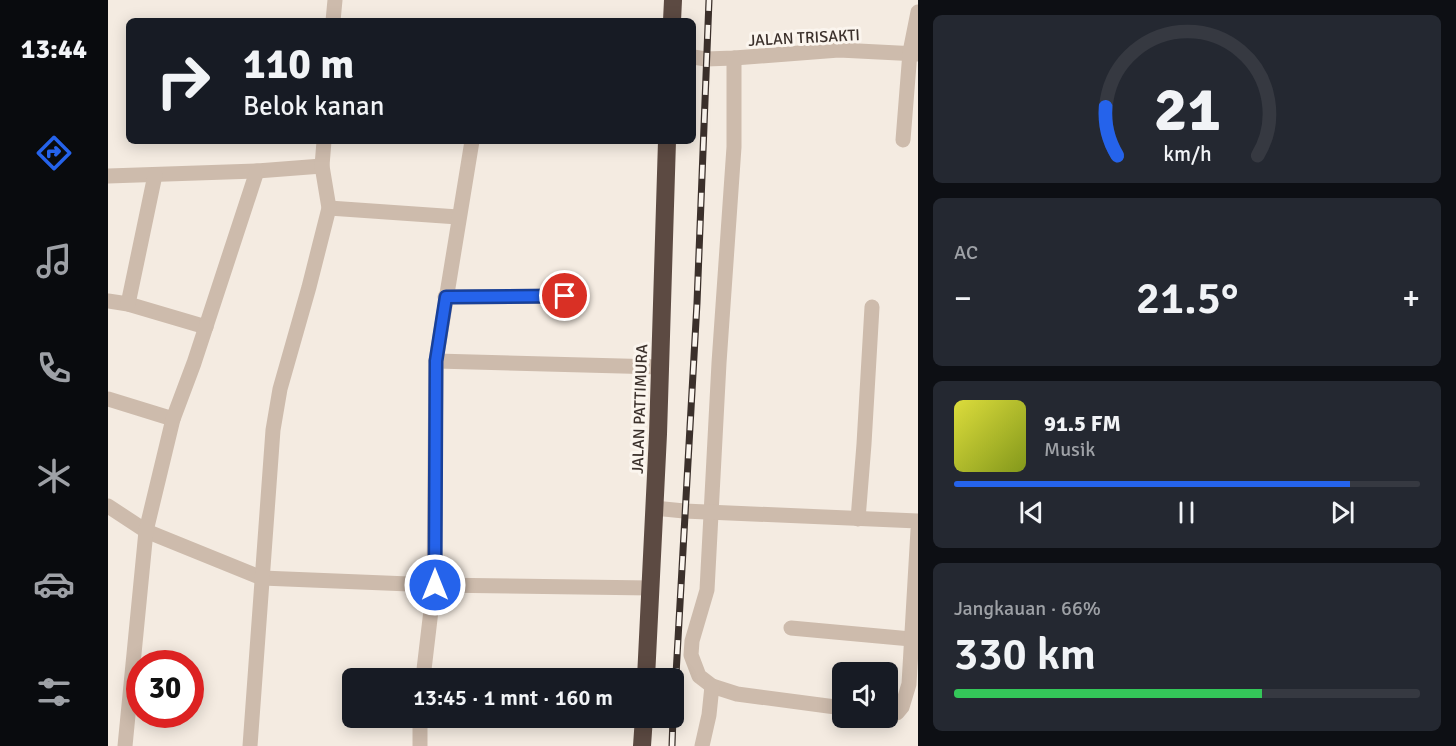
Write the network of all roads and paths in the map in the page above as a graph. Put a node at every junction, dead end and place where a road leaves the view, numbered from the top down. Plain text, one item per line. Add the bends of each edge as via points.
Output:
1 (335, 0) edge
2 (673, 0) edge
3 (918, 12) edge
4 (333, 18) edge
5 (672, 18) edge
6 (914, 53) edge
7 (696, 57) edge
8 (734, 58) junction
9 (903, 140) dead end
10 (324, 144) edge
11 (471, 144) edge
12 (667, 144) edge
13 (322, 166) junction
14 (257, 171) junction
15 (155, 175) junction
16 (108, 176) edge
17 (329, 208) junction
18 (458, 217) junction
19 (565, 296) dead end
20 (446, 297) junction
21 (108, 301) edge
22 (128, 304) junction
23 (872, 308) dead end
24 (206, 327) junction
25 (436, 361) junction
26 (659, 367) junction
27 (108, 399) edge
28 (173, 419) junction
29 (108, 506) edge
30 (654, 508) junction
31 (712, 512) junction
32 (858, 519) junction
33 (918, 521) edge
34 (918, 530) edge
35 (146, 531) junction
36 (262, 578) junction
37 (435, 585) junction
38 (651, 588) junction
39 (791, 628) dead end
40 (911, 639) junction
41 (424, 668) edge
42 (647, 668) edge
43 (712, 686) junction
44 (832, 707) edge
45 (898, 711) edge
46 (420, 728) edge
47 (643, 728) edge
48 (125, 746) edge
49 (250, 746) edge
50 (420, 746) edge
51 (642, 746) edge
52 (702, 746) edge

1 - 4 street
2 - 5 highway
3 - 6 street
6 - 8 street, JALAN TRISAKTI via 839,50
6 - 9 street
7 - 8 street, JALAN TRISAKTI
8 - 31 street via 734,147
10 - 13 street
11 - 18 street
12 - 26 highway, JALAN PATTIMURA
13 - 14 street
13 - 17 street
14 - 15 street
14 - 24 street
15 - 16 street
15 - 22 street
17 - 18 street
17 - 36 street via 280,389 273,430
18 - 20 street
19 - 20 street
20 - 25 street
21 - 22 street
22 - 24 street
23 - 32 street
24 - 28 street
25 - 26 street
25 - 37 street
26 - 30 highway, JALAN PATTIMURA
27 - 28 street
28 - 35 street
29 - 35 street
30 - 31 street
30 - 38 highway, JALAN PATTIMURA
31 - 32 street
31 - 43 street via 707,590 690,656 699,676
32 - 33 street
34 - 40 street
35 - 36 street
35 - 48 street
36 - 37 street
36 - 49 street
37 - 38 street
37 - 41 street
38 - 42 highway, JALAN PATTIMURA
39 - 40 street
40 - 45 street via 909,684
43 - 44 street via 737,694
43 - 52 street
46 - 50 street
47 - 51 highway

